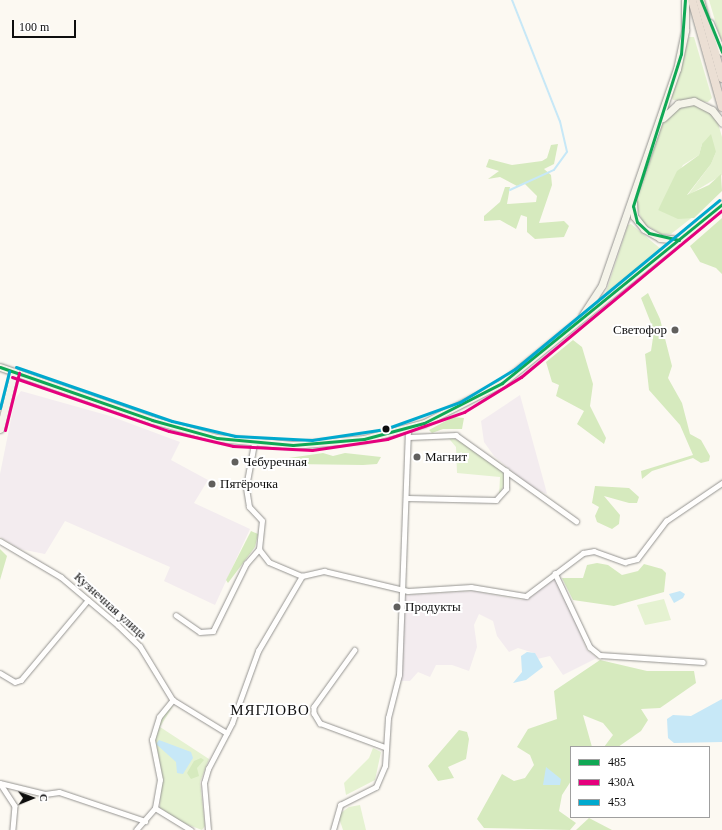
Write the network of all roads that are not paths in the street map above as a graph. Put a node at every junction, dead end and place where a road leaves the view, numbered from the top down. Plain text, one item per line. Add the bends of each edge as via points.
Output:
1 (685, 0) edge
2 (692, 0) edge
3 (701, 0) edge
4 (722, 52) edge
5 (722, 78) edge
6 (722, 107) edge
7 (722, 124) edge
8 (658, 125) junction
9 (634, 196) junction
10 (722, 204) edge
11 (679, 240) junction
12 (570, 331) junction
13 (0, 367) edge
14 (14, 372) junction
15 (408, 428) junction
16 (0, 429) edge
17 (409, 437) junction
18 (254, 444) junction
19 (506, 471) junction
20 (722, 484) edge
21 (408, 498) junction
22 (576, 521) dead end
23 (0, 541) edge
24 (259, 549) junction
25 (555, 573) junction
26 (302, 576) junction
27 (402, 589) junction
28 (88, 600) junction
29 (176, 615) dead end
30 (355, 650) dead end
31 (703, 662) dead end
32 (0, 673) edge
33 (172, 700) junction
34 (227, 733) junction
35 (385, 747) junction
36 (155, 808) junction
37 (145, 821) junction
38 (13, 830) edge
39 (136, 830) edge
40 (191, 830) edge
41 (208, 830) edge
42 (333, 830) edge

1 - 8 main road via 682,50
2 - 6 highway
3 - 4 main road
3 - 5 highway
7 - 8 main road via 708,106 687,101 669,109
8 - 9 main road
9 - 11 main road via 634,216 644,229 660,238
9 - 12 main road via 597,295
10 - 11 main road
11 - 12 main road
12 - 15 main road via 487,392 442,416
13 - 14 main road
14 - 16 main road
14 - 18 main road via 171,426
15 - 17 street
15 - 18 main road via 330,444
17 - 19 street via 456,435
17 - 21 street
18 - 24 street via 246,487 249,507 263,525
19 - 21 street via 506,489 496,500
19 - 22 street
20 - 25 street via 666,521 637,559 625,562 594,551 583,553
21 - 27 street
23 - 28 street, Кузнечная улица via 61,577
24 - 26 street via 272,564
24 - 29 street via 238,578 213,631 200,632
25 - 27 street via 526,596 471,587
25 - 31 street via 590,647 600,655
26 - 27 street via 334,572
26 - 34 street via 258,651
27 - 35 street via 398,682
28 - 32 street via 21,680 15,682
28 - 33 street, Кузнечная улица via 140,646
30 - 35 street via 314,707 314,713 320,723
33 - 34 street, Кузнечная улица
33 - 36 street via 159,718 152,740 160,780
34 - 41 street via 205,776
35 - 42 street via 380,780 372,790 340,805
36 - 37 street
36 - 40 street
37 - 38 street via 59,792 45,794 0,783 15,806
37 - 39 street

